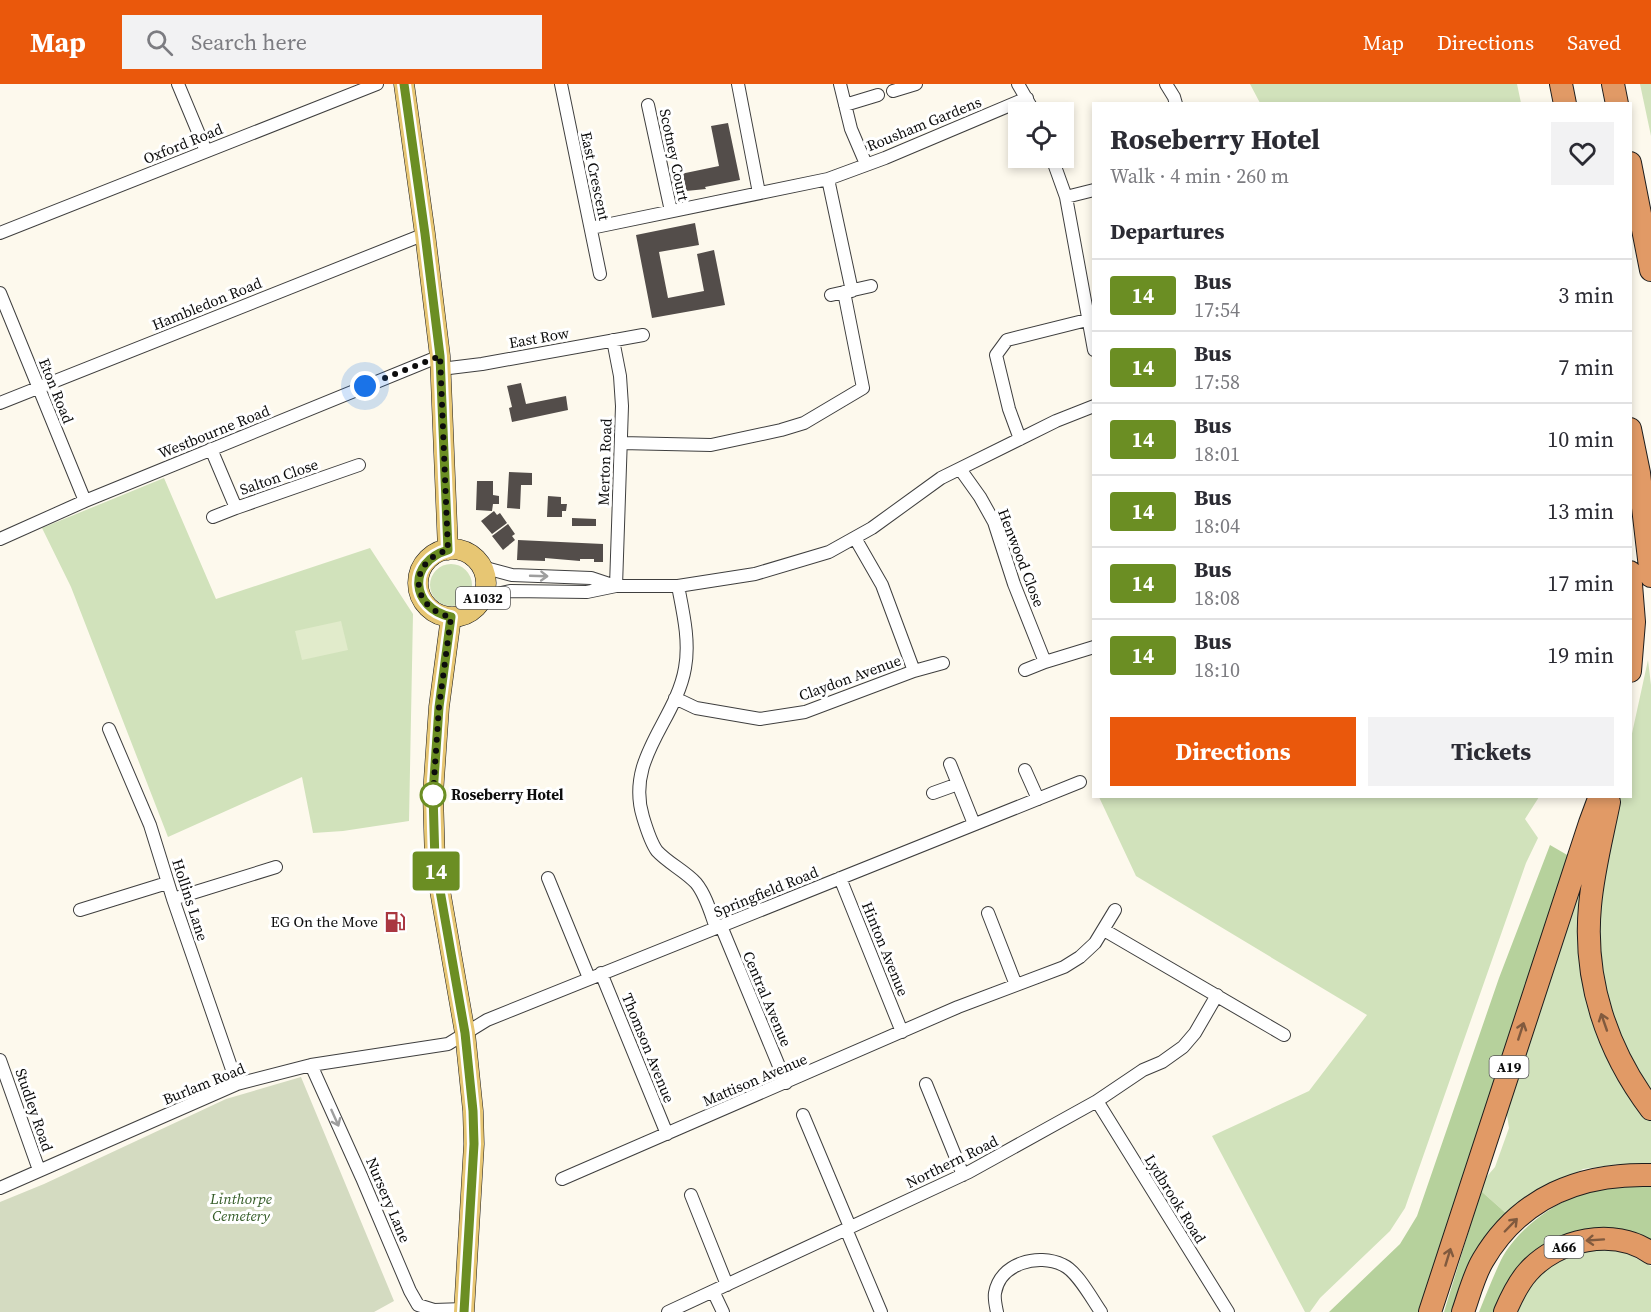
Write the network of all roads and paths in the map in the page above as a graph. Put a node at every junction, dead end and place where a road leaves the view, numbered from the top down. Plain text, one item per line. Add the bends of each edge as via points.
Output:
1 (178, 84) edge
2 (377, 84) edge
3 (404, 84) edge
4 (561, 84) edge
5 (840, 84) edge
6 (916, 84) edge
7 (1018, 84) edge
8 (1166, 84) edge
9 (1561, 84) edge
10 (1613, 84) edge
11 (739, 90) edge
12 (893, 92) dead end
13 (878, 95) dead end
14 (1027, 98) junction
15 (1029, 102) edge
16 (1175, 102) edge
17 (1565, 102) edge
18 (1617, 102) edge
19 (648, 105) dead end
20 (845, 105) junction
21 (206, 151) junction
22 (866, 164) junction
23 (1056, 168) edge
24 (1632, 173) edge
25 (828, 179) junction
26 (1092, 190) edge
27 (759, 193) junction
28 (1066, 197) junction
29 (670, 211) junction
30 (591, 228) junction
31 (0, 233) edge
32 (425, 234) junction
33 (1651, 270) edge
34 (600, 274) dead end
35 (872, 286) dead end
36 (0, 293) edge
37 (842, 293) junction
38 (1087, 320) junction
39 (643, 334) dead end
40 (613, 340) junction
41 (1092, 341) edge
42 (441, 363) junction
43 (38, 387) junction
44 (0, 403) edge
45 (1092, 407) edge
46 (1020, 439) junction
47 (1632, 439) edge
48 (621, 443) junction
49 (211, 449) junction
50 (359, 465) dead end
51 (960, 469) junction
52 (85, 501) junction
53 (236, 508) junction
54 (213, 518) dead end
55 (855, 538) junction
56 (0, 539) edge
57 (448, 550) junction
58 (482, 567) junction
59 (1651, 576) edge
60 (616, 586) junction
61 (678, 586) junction
62 (483, 597) junction
63 (1632, 597) edge
64 (451, 617) junction
65 (1632, 646) edge
66 (1092, 648) edge
67 (1045, 662) junction
68 (943, 663) dead end
69 (1025, 670) dead end
70 (914, 671) junction
71 (675, 698) junction
72 (109, 729) dead end
73 (950, 764) dead end
74 (1025, 770) dead end
75 (1080, 782) dead end
76 (958, 784) junction
77 (933, 793) dead end
78 (1599, 798) edge
79 (1610, 798) edge
80 (1038, 799) junction
81 (974, 824) junction
82 (276, 867) dead end
83 (548, 878) dead end
84 (840, 878) junction
85 (167, 883) junction
86 (173, 899) junction
87 (80, 910) dead end
88 (1115, 910) dead end
89 (988, 913) dead end
90 (719, 927) junction
91 (1104, 930) junction
92 (601, 973) junction
93 (589, 978) junction
94 (1016, 985) junction
95 (1216, 995) junction
96 (902, 1032) junction
97 (465, 1033) junction
98 (1284, 1035) dead end
99 (0, 1060) edge
100 (311, 1065) junction
101 (786, 1083) junction
102 (237, 1084) junction
103 (926, 1084) dead end
104 (1097, 1101) junction
105 (1651, 1109) edge
106 (803, 1115) dead end
107 (667, 1134) junction
108 (39, 1170) junction
109 (963, 1175) junction
110 (1651, 1175) edge
111 (562, 1179) dead end
112 (0, 1188) edge
113 (691, 1195) dead end
114 (848, 1228) junction
115 (1651, 1253) edge
116 (727, 1285) junction
117 (713, 1291) junction
118 (464, 1310) edge
119 (668, 1312) edge
120 (723, 1312) edge
121 (881, 1312) edge
122 (997, 1312) edge
123 (1101, 1312) edge
124 (1228, 1312) edge
125 (1430, 1312) edge
126 (1463, 1312) edge
127 (1505, 1312) edge

1 - 21 street
2 - 21 street, Oxford Road
3 - 32 main road
4 - 30 street, East Crescent
5 - 20 street, Rousham Gardens
6 - 12 street
7 - 14 street
8 - 16 street
9 - 17 highway
10 - 18 highway
11 - 27 street
13 - 20 street
14 - 15 street
14 - 22 street, Rousham Gardens
19 - 29 street, Scotney Court
20 - 22 street, Rousham Gardens
21 - 31 street, Oxford Road
22 - 25 street, Rousham Gardens
23 - 28 street
24 - 33 highway
25 - 27 street, Rousham Gardens
25 - 37 street
26 - 28 street
27 - 29 street, Rousham Gardens
28 - 38 street
29 - 30 street, Rousham Gardens
30 - 34 street, East Crescent
32 - 42 main road
32 - 43 street, Hambledon Road
35 - 37 street
36 - 43 street, Eton Road
37 - 48 street via 863,388 804,423 711,446
38 - 41 street
38 - 46 street via 1006,340 996,355
39 - 40 street, East Row
40 - 42 street, East Row via 482,364
40 - 48 street, Merton Road via 620,376
42 - 49 street, Westbourne Road
42 - 57 main road
43 - 44 street, Hambledon Road
43 - 52 street, Eton Road
45 - 46 street
46 - 51 street
47 - 59 highway
48 - 60 street, Merton Road
49 - 52 street, Westbourne Road
49 - 53 street, Salton Close
50 - 53 street, Salton Close
51 - 55 street
51 - 67 street, Henwood Close via 994,522
52 - 56 street, Westbourne Road
53 - 54 street
55 - 61 street via 830,552 755,574
55 - 70 street, Claydon Avenue via 882,585
57 - 58 main road, A1032 via 468,553
57 - 64 main road, A1032 via 428,559 422,568 419,590 431,609
58 -> 60 street via 512,576 591,578
58 - 62 main road, A1032 via 486,576
60 - 61 street
60 - 62 street via 587,592 510,591
61 - 71 street, Central Avenue via 686,626 686,667
62 - 64 main road, A1032 via 470,612
63 - 65 highway
64 - 97 main road, A1032 via 434,772 434,852
66 - 67 street
67 - 69 street
68 - 70 street, Claydon Avenue
70 - 71 street, Claydon Avenue via 805,712 760,719 696,708
71 - 90 street, Central Avenue via 638,781 643,817 656,850 695,882
72 - 85 street, Hollins Lane via 150,825
73 - 76 street
74 - 80 street
75 - 80 street, Springfield Road
76 - 77 street
76 - 81 street
125 -> 78 highway, A19
105 -> 79 highway via 1617,1056 1601,1015 1592,973 1590,907
80 - 81 street, Springfield Road
81 - 84 street, Springfield Road
82 - 86 street
83 - 93 street
84 - 90 street, Springfield Road
84 - 96 street, Hinton Avenue
85 - 86 street, Hollins Lane
85 - 87 street
86 - 102 street, Hollins Lane
88 - 91 street, Mattison Avenue
89 - 94 street
90 - 92 street, Springfield Road
90 - 101 street, Central Avenue
91 - 94 street, Mattison Avenue via 1080,957
91 - 95 street
92 - 93 street, Springfield Road
92 - 107 street, Thomson Avenue
93 - 97 street, Springfield Road
94 - 96 street, Mattison Avenue
95 - 98 street
95 - 104 street, Northern Road via 1183,1047
96 - 101 street, Mattison Avenue
97 - 100 street, Burlam Road via 448,1044
97 - 118 main road, A1032 via 474,1144
99 - 108 street, Studley Road
100 - 102 street, Burlam Road
100 -> 118 street, Nursery Lane via 418,1305 434,1310
101 - 107 street, Mattison Avenue
102 - 108 street, Burlam Road
103 - 109 street
104 - 109 street, Northern Road
104 - 124 street, Lydbrook Road
106 - 114 street
107 - 111 street, Mattison Avenue
108 - 112 street, Burlam Road
109 - 114 street, Northern Road
126 -> 110 highway via 1482,1262 1495,1241 1536,1204 1590,1179
113 - 116 street
114 - 116 street, Northern Road
114 - 121 street
115 -> 127 highway, A66 via 1623,1241 1597,1239 1571,1244 1548,1254 1528,1272
116 - 117 street, Northern Road
117 - 119 street, Northern Road
117 - 120 street
122 - 123 street via 995,1294 1000,1281 1022,1262 1042,1259 1064,1265

